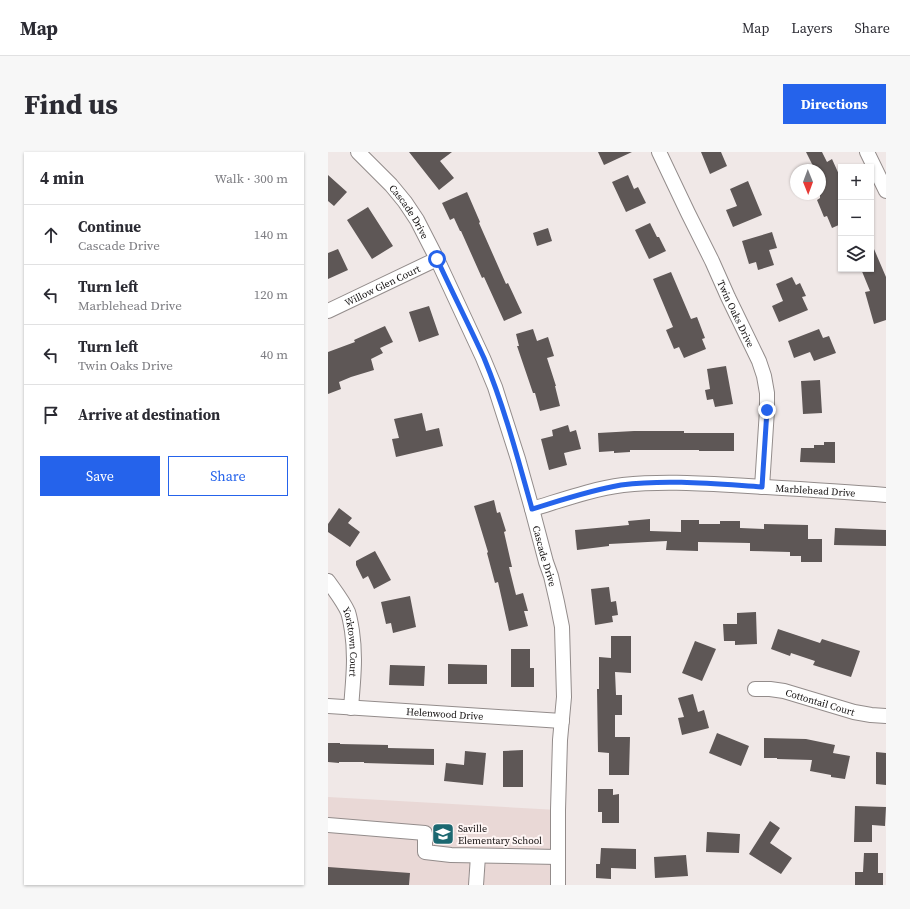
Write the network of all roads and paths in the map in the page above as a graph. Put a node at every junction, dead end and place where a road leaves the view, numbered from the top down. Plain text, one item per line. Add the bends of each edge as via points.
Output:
1 (358, 152) edge
2 (659, 152) edge
3 (867, 152) edge
4 (886, 191) edge
5 (437, 259) junction
6 (328, 311) edge
7 (762, 487) junction
8 (886, 495) edge
9 (532, 509) junction
10 (328, 581) edge
11 (755, 690) dead end
12 (328, 706) edge
13 (351, 708) junction
14 (886, 716) edge
15 (562, 721) junction
16 (328, 825) edge
17 (478, 856) junction
18 (558, 857) junction
19 (476, 885) edge
20 (558, 885) edge

1 - 5 street, Cascade Drive via 405,202
2 - 7 street, Twin Oaks Drive via 764,376 767,410
3 - 4 street
5 - 6 street, Willow Glen Court
5 - 9 street, Cascade Drive via 483,358 518,459
7 - 8 street, Marblehead Drive
7 - 9 street, Marblehead Drive via 641,483 595,490
9 - 15 street, Cascade Drive via 562,627
10 - 13 street, Yorktown Court via 348,613 354,644
11 - 14 street, Cottontail Court via 784,691 854,712
12 - 13 street, Helenwood Drive
13 - 15 street, Helenwood Drive
15 - 18 street, Cascade Drive
16 - 17 street via 425,834 425,852
17 - 18 street
17 - 19 street
18 - 20 street, Cascade Drive

